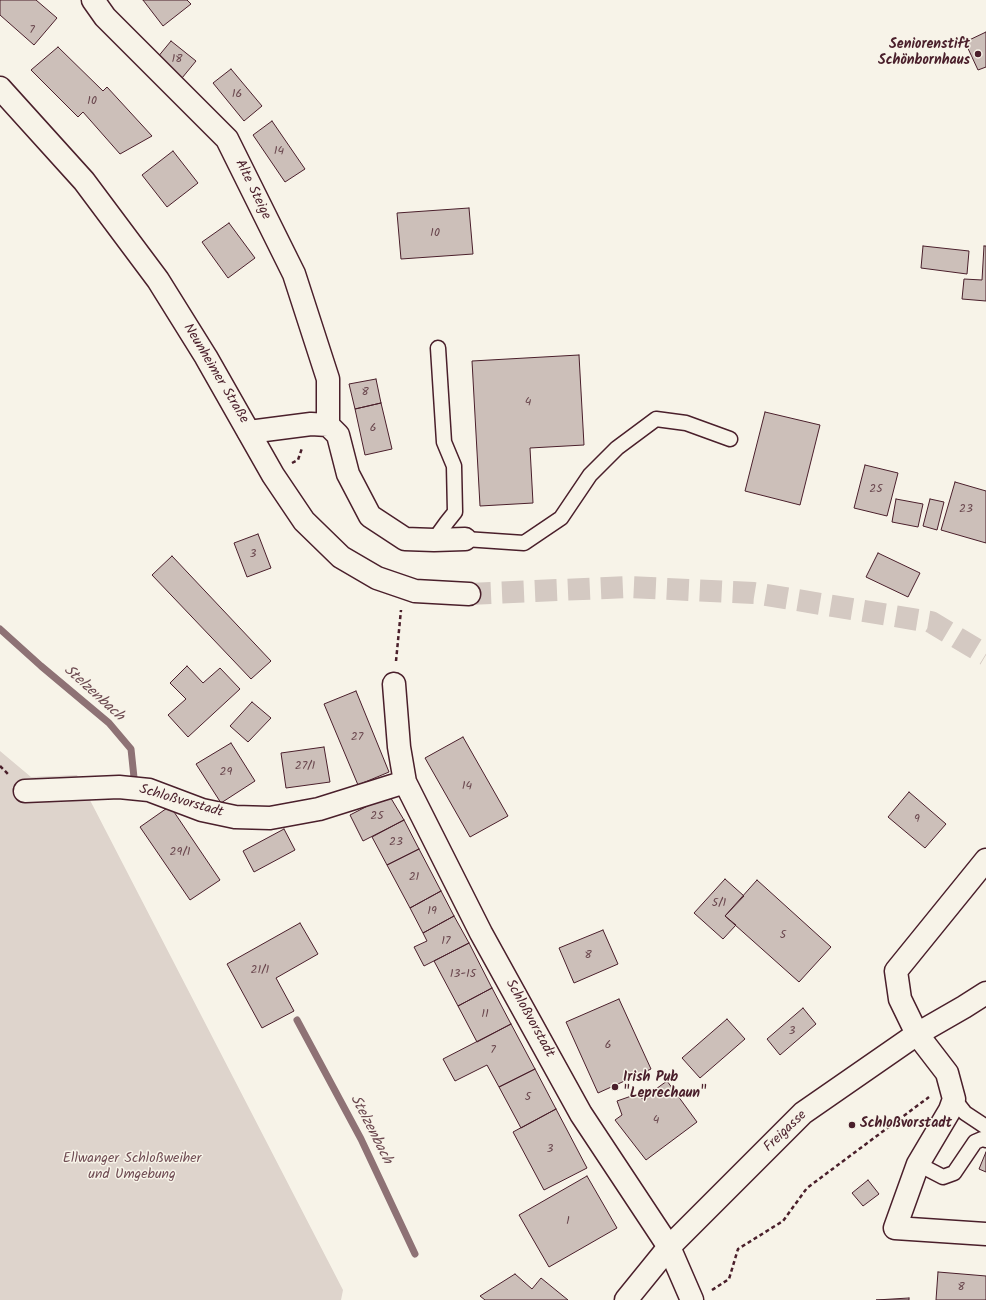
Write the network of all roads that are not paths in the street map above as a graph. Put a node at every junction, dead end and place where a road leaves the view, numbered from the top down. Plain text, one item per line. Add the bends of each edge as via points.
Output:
1 (93, 0) edge
2 (0, 88) edge
3 (438, 348) dead end
4 (319, 424) junction
5 (249, 432) junction
6 (730, 440) dead end
7 (465, 539) joint
8 (434, 540) junction
9 (469, 594) tunnel mouth
10 (394, 684) road end
11 (405, 782) junction
12 (25, 791) dead end
13 (986, 860) edge
14 (986, 993) edge
15 (917, 1034) junction
16 (952, 1091) junction
17 (986, 1127) edge
18 (986, 1140) edge
19 (918, 1164) junction
20 (986, 1234) edge
21 (669, 1247) junction
22 (701, 1296) edge
23 (626, 1300) edge

1 - 4 street, Alte Steige via 105,17 227,139 294,274 328,380
2 - 5 street, Neunheimer Straße via 84,181 158,280
3 - 8 lane via 444,442 454,466 455,512
4 - 5 street
4 - 8 street via 338,435 348,474 370,516 405,539
5 - 9 street, Neunheimer Straße via 273,475 304,521 341,557 377,578 415,591
6 - 7 lane via 686,423 656,419 617,448 590,475 561,518 524,543
7 - 8 street
10 - 11 street, Schloßvorstadt via 399,747
11 - 12 street, Schloßvorstadt via 319,809 270,818 235,817 202,810 149,790 119,787
11 - 21 street, Schloßvorstadt via 481,933 581,1114
13 - 15 street via 896,971 900,999
14 - 15 street, Freigasse
15 - 16 street via 947,1073
15 - 21 street, Freigasse via 803,1113
16 - 17 lane via 965,1113
16 - 19 street via 950,1110
18 - 19 lane via 975,1142 954,1173 943,1177
19 - 20 street via 896,1228
21 - 22 street, Schloßvorstadt
21 - 23 street, Freigasse

